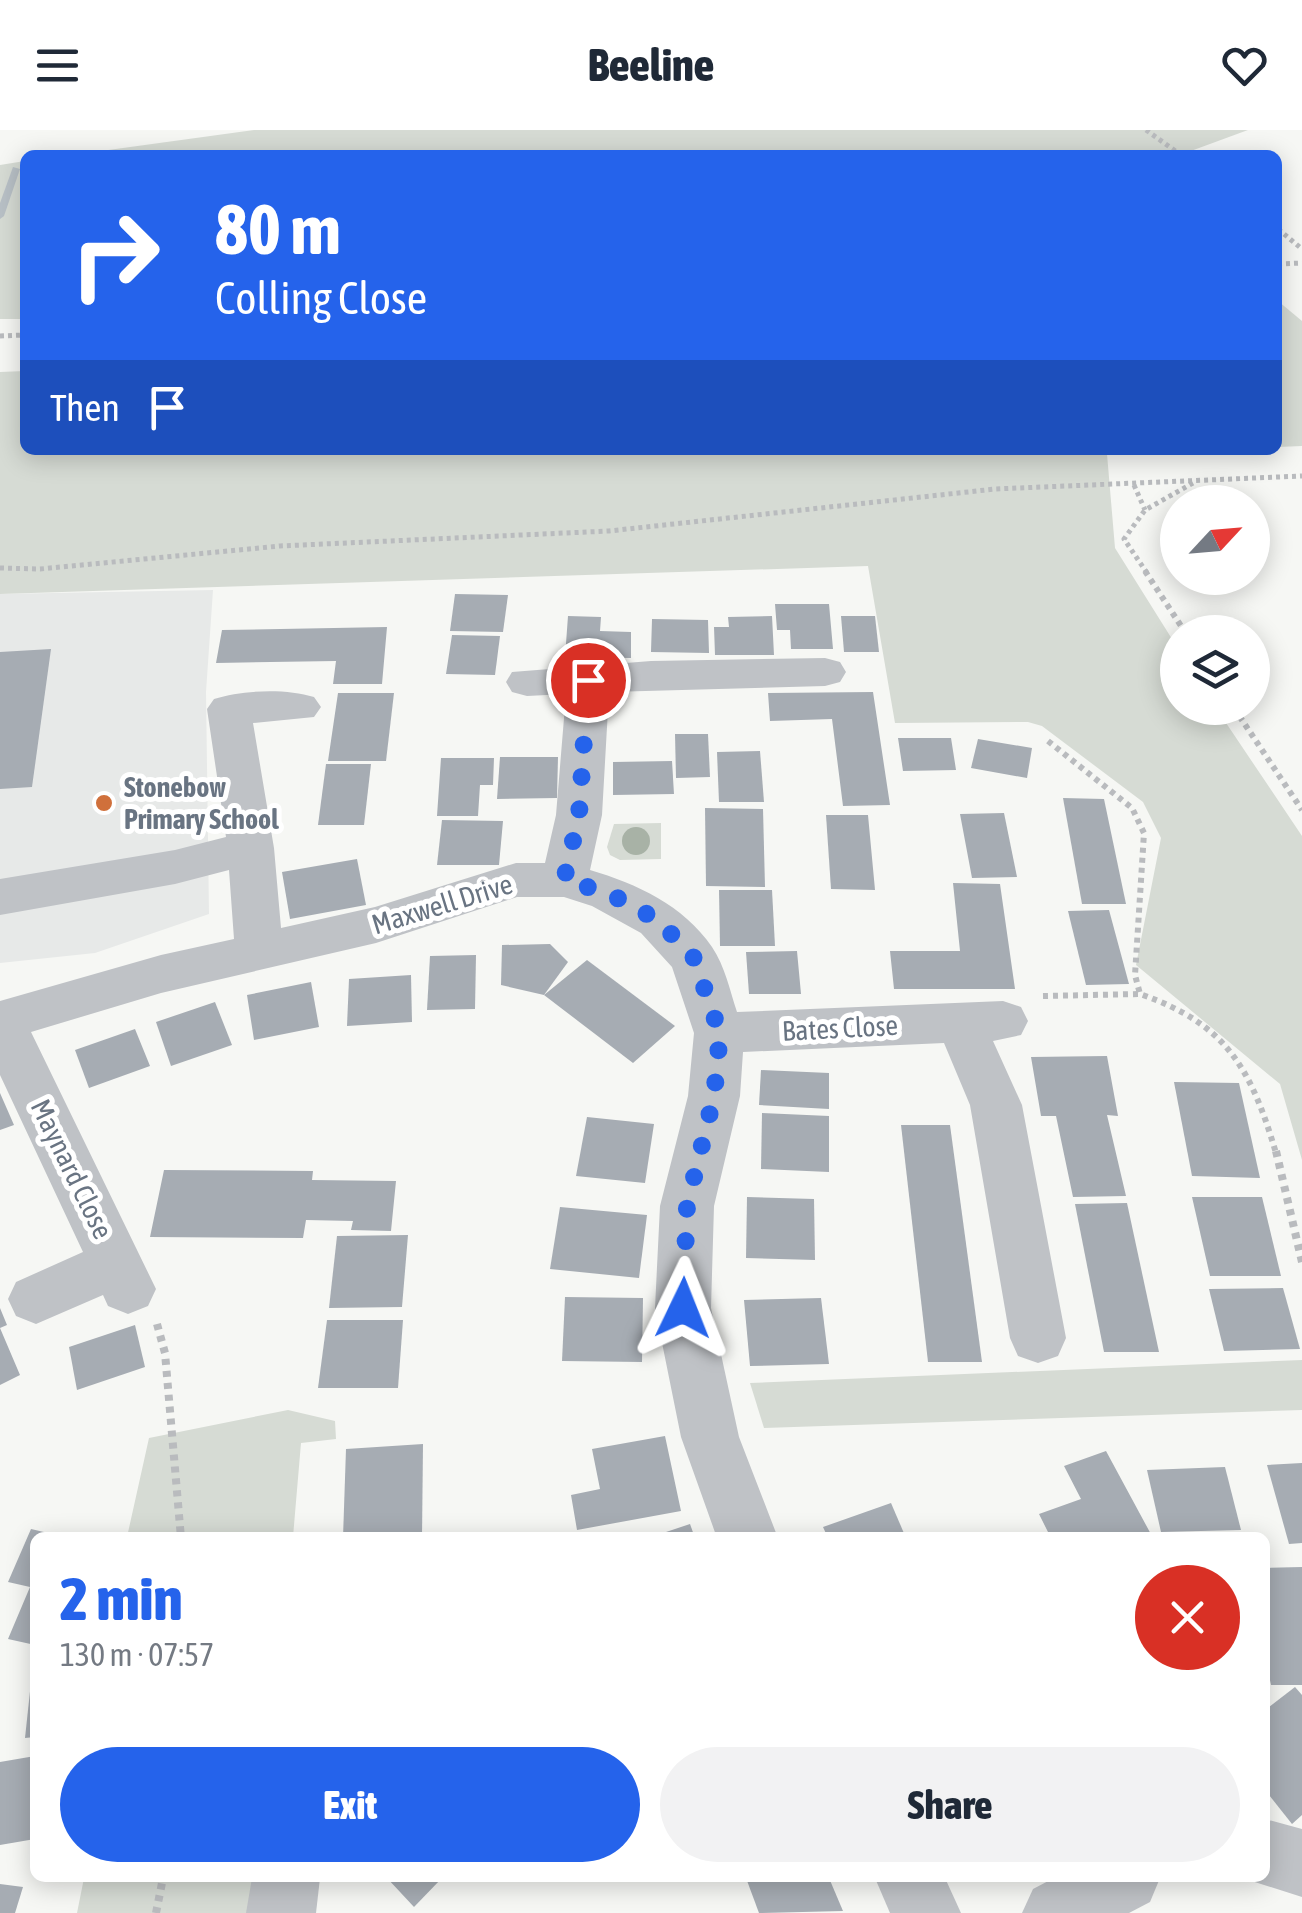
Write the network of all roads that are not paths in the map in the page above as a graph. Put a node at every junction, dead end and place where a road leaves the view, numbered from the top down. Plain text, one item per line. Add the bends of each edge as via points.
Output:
1 (826, 672) dead end
2 (588, 680) junction
3 (527, 682) dead end
4 (298, 707) dead end
5 (251, 848) junction
6 (564, 880) junction
7 (0, 897) edge
8 (259, 952) junction
9 (0, 1022) edge
10 (720, 1034) junction
11 (36, 1299) dead end
12 (1038, 1338) dead end
13 (746, 1532) edge
14 (1270, 1854) edge
15 (1302, 1863) edge
16 (285, 1882) edge
17 (910, 1882) edge
18 (1118, 1882) edge
19 (281, 1913) edge
20 (926, 1913) edge
21 (1057, 1913) edge

1 - 2 street
2 - 3 street
2 - 6 street via 579,815
4 - 5 street via 229,710
5 - 7 street
5 - 8 street
6 - 8 street, Maxwell Drive via 516,880 376,925
6 - 10 street, Maxwell Drive via 608,893 658,920 694,958
8 - 9 street, Maxwell Drive
9 - 11 street, Maynard Close via 122,1276
10 - 12 street, Bates Close via 981,1021
10 - 13 street, Maxwell Drive via 714,1096 687,1206 683,1308 710,1437
14 - 15 street
16 - 19 street
17 - 20 street
18 - 21 street

